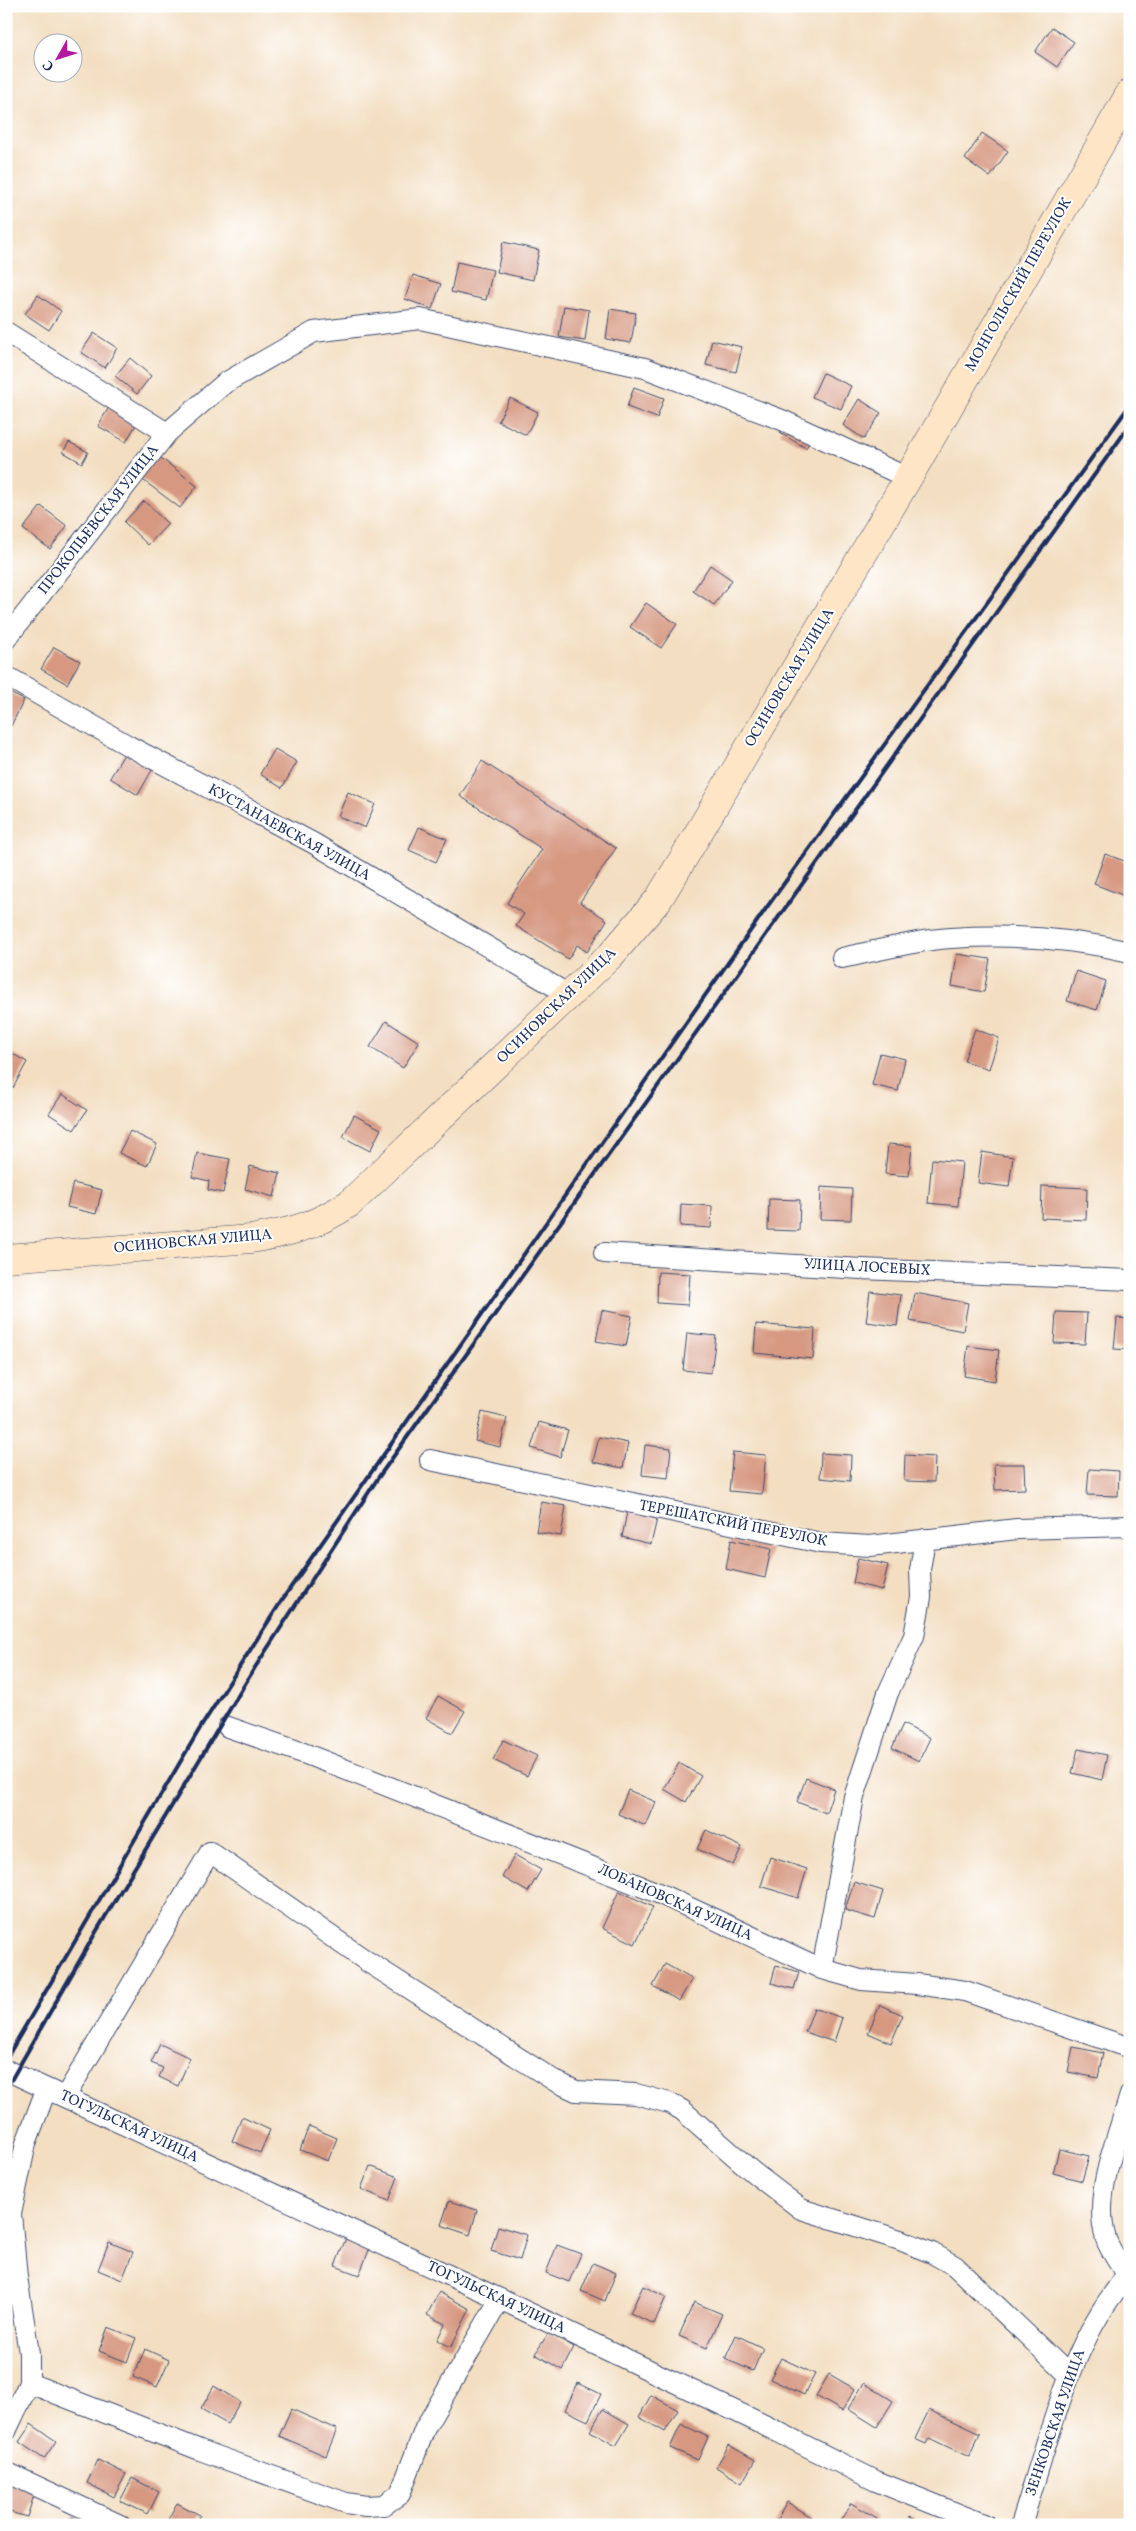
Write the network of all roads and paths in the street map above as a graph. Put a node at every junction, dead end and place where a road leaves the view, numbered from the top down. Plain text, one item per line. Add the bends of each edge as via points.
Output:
1 (1130, 93) edge
2 (6, 332) edge
3 (167, 433) junction
4 (908, 478) junction
5 (6, 639) edge
6 (6, 676) edge
7 (1130, 952) edge
8 (842, 958) dead end
9 (569, 995) junction
10 (604, 1253) dead end
11 (6, 1258) edge
12 (1130, 1280) edge
13 (430, 1460) dead end
14 (1130, 1526) edge
15 (925, 1539) junction
16 (228, 1727) dead end
17 (822, 1970) junction
18 (1130, 2048) edge
19 (6, 2070) edge
20 (46, 2090) junction
21 (1130, 2095) edge
22 (65, 2097) junction
23 (1128, 2275) edge
24 (500, 2299) junction
25 (1070, 2376) junction
26 (29, 2383) junction
27 (6, 2431) edge
28 (6, 2472) edge
29 (120, 2525) edge
30 (986, 2525) edge
31 (1021, 2525) edge

1 - 4 main road, МОНГОЛЬСКИЙ ПЕРЕУЛОК
2 - 3 street, ПРОКОПЬЕВСКАЯ УЛИЦА
3 - 4 street via 225,383 314,332 420,319 645,368 782,420
3 - 5 street, ПРОКОПЬЕВСКАЯ УЛИЦА
4 - 9 main road, ОСИНОВСКАЯ УЛИЦА via 658,900 616,950
6 - 9 street, КУСТАНАЕВСКАЯ УЛИЦА via 129,746 313,843
7 - 8 street via 1087,942 1054,939 950,938
9 - 11 main road, ОСИНОВСКАЯ УЛИЦА via 350,1203 327,1219 289,1233 251,1239
10 - 12 street, УЛИЦА ЛОСЕВЫХ via 861,1269
13 - 15 street, ТЕРЕШАТСКИЙ ПЕРЕУЛОК via 821,1543 870,1546
14 - 15 street, ТЕРЕШАТСКИЙ ПЕРЕУЛОК via 1017,1529
15 - 17 street via 920,1570 921,1597 914,1636 888,1693 854,1797
16 - 17 street, ЛОБАНОВСКАЯ УЛИЦА via 658,1893
17 - 18 street, ЛОБАНОВСКАЯ УЛИЦА via 861,1980 965,1991
19 - 20 street, ТОГУЛЬСКАЯ УЛИЦА
20 - 22 street, ТОГУЛЬСКАЯ УЛИЦА
20 - 26 street via 26,2143 11,2214 29,2353
21 - 23 street via 1103,2188 1102,2217 1106,2240
22 - 24 street, ТОГУЛЬСКАЯ УЛИЦА
22 - 25 street via 210,1852 368,1962 555,2080 576,2091 636,2094 669,2102 801,2209 900,2240 955,2266
23 - 25 street, ЗЕНКОВСКАЯ УЛИЦА via 1100,2311
24 - 26 street via 425,2428 400,2494 384,2505 346,2503
24 - 30 street, ТОГУЛЬСКАЯ УЛИЦА via 876,2481
25 - 31 street, ЗЕНКОВСКАЯ УЛИЦА
26 - 27 street
28 - 29 street

